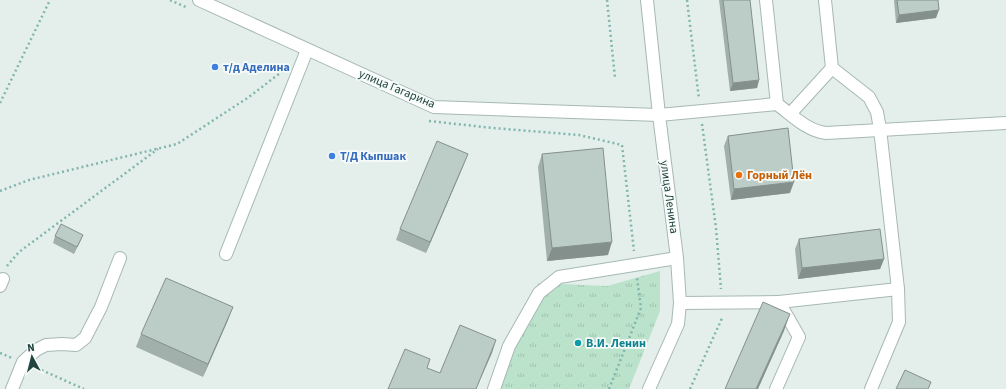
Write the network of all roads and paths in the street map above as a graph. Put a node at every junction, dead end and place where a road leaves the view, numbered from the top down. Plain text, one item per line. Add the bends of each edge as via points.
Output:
1 (50, 0) edge
2 (199, 0) edge
3 (607, 0) edge
4 (647, 0) edge
5 (687, 0) edge
6 (766, 0) edge
7 (825, 0) edge
8 (307, 50) junction
9 (286, 68) dead end
10 (832, 68) junction
11 (615, 78) dead end
12 (0, 103) edge
13 (777, 104) junction
14 (701, 111) junction
15 (790, 114) junction
16 (659, 115) junction
17 (1006, 124) edge
18 (880, 129) junction
19 (160, 148) junction
20 (0, 191) edge
21 (226, 254) dead end
22 (120, 258) dead end
23 (678, 258) junction
24 (3, 278) edge
25 (898, 289) junction
26 (680, 302) junction
27 (722, 302) junction
28 (779, 302) junction
29 (0, 352) edge
30 (23, 362) junction
31 (12, 389) edge
32 (84, 389) edge
33 (494, 389) edge
34 (649, 389) edge
35 (690, 389) edge
36 (776, 389) edge
37 (871, 389) edge

1 - 12 path
2 - 8 street, улица Гагарина
3 - 11 path
4 - 16 street, улица Ленина
5 - 14 path
6 - 13 street
7 - 10 street
8 - 16 street, улица Гагарина via 434,107
8 - 21 street
9 - 19 path via 249,97 177,144
10 - 15 street
10 - 18 street via 869,97 877,112
13 - 14 street, улица Гагарина
13 - 15 street
14 - 16 street, улица Гагарина
14 - 27 path via 716,228
15 - 18 street via 817,132
16 - 23 street, улица Ленина
17 - 18 street
18 - 25 street
19 - 20 path via 29,180
19 - 24 path via 19,252
22 - 30 street via 101,307 85,338 76,345 46,345
23 - 26 street, улица Ленина
23 - 33 street via 559,277 539,293 512,339
25 - 28 street
25 - 37 street via 900,322
26 - 27 street
26 - 34 street, улица Ленина via 678,324
27 - 28 street
27 - 35 path via 723,318
28 - 36 street via 799,337
29 - 30 path
30 - 31 street
30 - 32 path

